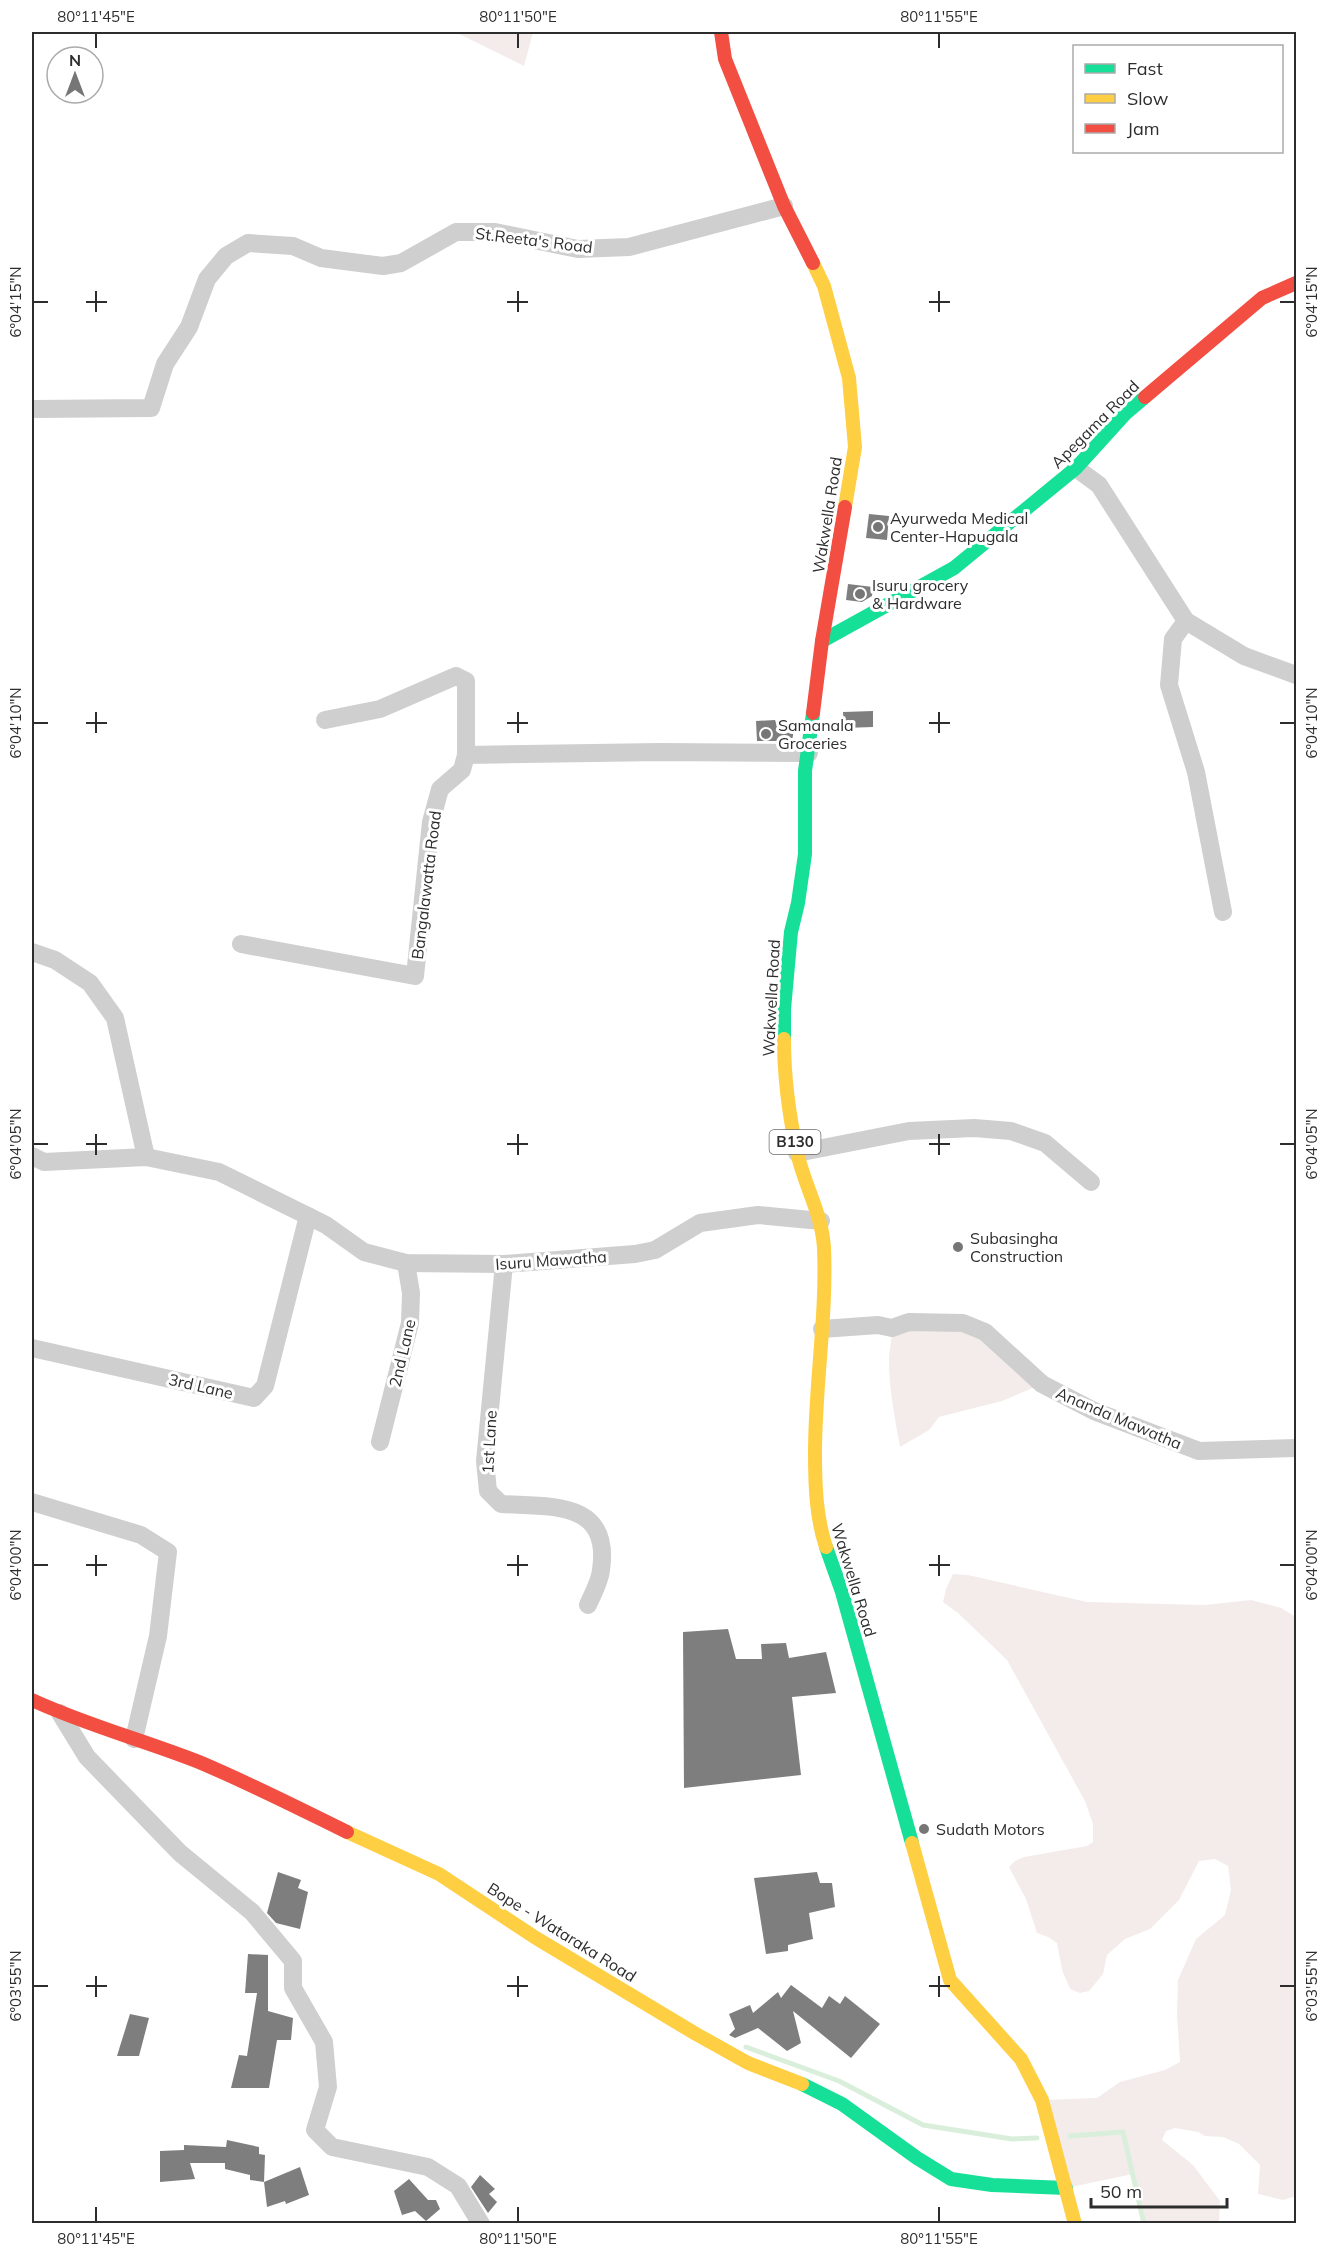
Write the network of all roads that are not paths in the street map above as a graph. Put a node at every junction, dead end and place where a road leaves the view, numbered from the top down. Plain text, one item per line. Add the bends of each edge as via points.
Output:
1 (721, 32) edge
2 (784, 206) junction
3 (1296, 284) edge
4 (32, 409) edge
5 (1076, 468) junction
6 (1186, 621) junction
7 (822, 641) junction
8 (1296, 675) edge
9 (326, 720) dead end
10 (809, 753) junction
11 (466, 755) junction
12 (1223, 912) dead end
13 (241, 944) dead end
14 (32, 952) edge
15 (797, 1153) junction
16 (32, 1156) edge
17 (146, 1157) junction
18 (1091, 1182) dead end
19 (308, 1216) junction
20 (821, 1221) junction
21 (406, 1263) junction
22 (504, 1264) junction
23 (822, 1329) junction
24 (32, 1348) edge
25 (380, 1442) dead end
26 (1296, 1448) edge
27 (32, 1502) edge
28 (588, 1605) dead end
29 (32, 1700) edge
30 (60, 1713) junction
31 (135, 1739) junction
32 (1066, 2187) junction
33 (481, 2223) edge
34 (1075, 2223) edge

1 - 2 main road, Wakwella Road / B130 via 725,59
2 - 4 street, St.Reeta's Road via 629,247 578,249 495,232 456,232 401,262 383,266 321,258 293,246 248,243 226,256 207,279 189,327 165,364 152,408
2 - 7 main road, Wakwella Road / B130 via 824,286 849,378 855,447
3 - 5 main road, Apegama Road via 1262,298 1216,336 1125,414
5 - 6 street via 1099,485
5 - 7 main road, Apegama Road via 954,568
6 - 8 street via 1244,656
6 - 12 street via 1173,639 1169,685 1196,772
7 - 10 main road, Wakwella Road / B130
9 - 11 street via 380,709 456,676 466,681
10 - 11 street
10 - 15 main road, Wakwella Road / B130 via 805,771 805,854 791,932 784,1009 784,1066
11 - 13 street, Bangalawatta Road via 462,770 440,789 431,822 415,976
14 - 17 street via 55,960 90,983 115,1018
15 - 18 street via 909,1131 1011,1131 1045,1143
15 - 20 main road, Wakwella Road / B130
16 - 17 street, Isuru Mawatha via 44,1162
17 - 19 street, Isuru Mawatha via 219,1172
19 - 21 street, Isuru Mawatha via 364,1252
19 - 24 street, 3rd Lane via 265,1386 254,1398
20 - 22 street, Isuru Mawatha via 758,1215 700,1223 655,1250 635,1254
20 - 23 main road, Wakwella Road / B130
21 - 22 street, Isuru Mawatha
21 - 25 street, 2nd Lane via 410,1323
22 - 28 street, 1st Lane via 485,1461 488,1491 501,1504 556,1507 586,1516 600,1534 601,1571
23 - 26 street, Ananda Mawatha via 878,1325 892,1328 909,1322 963,1323 986,1332 1042,1384 1094,1411 1188,1447 1199,1451
23 - 32 main road, Wakwella Road / B130 via 814,1481 820,1528 842,1592 950,1980 1021,2059 1042,2100
27 - 31 street via 141,1534 168,1552 158,1636
29 - 30 main road, Bope - Wataraka Road
30 - 31 main road, Bope - Wataraka Road
30 - 33 street via 87,1756 180,1853 252,1912 293,1961 293,1988 324,2042 328,2087 315,2130 332,2147 428,2168 458,2186
31 - 32 main road, Bope - Wataraka Road via 198,1762 439,1874 536,1938 696,2034 748,2063 843,2104 951,2179 992,2185
32 - 34 main road, Wakwella Road / B130

